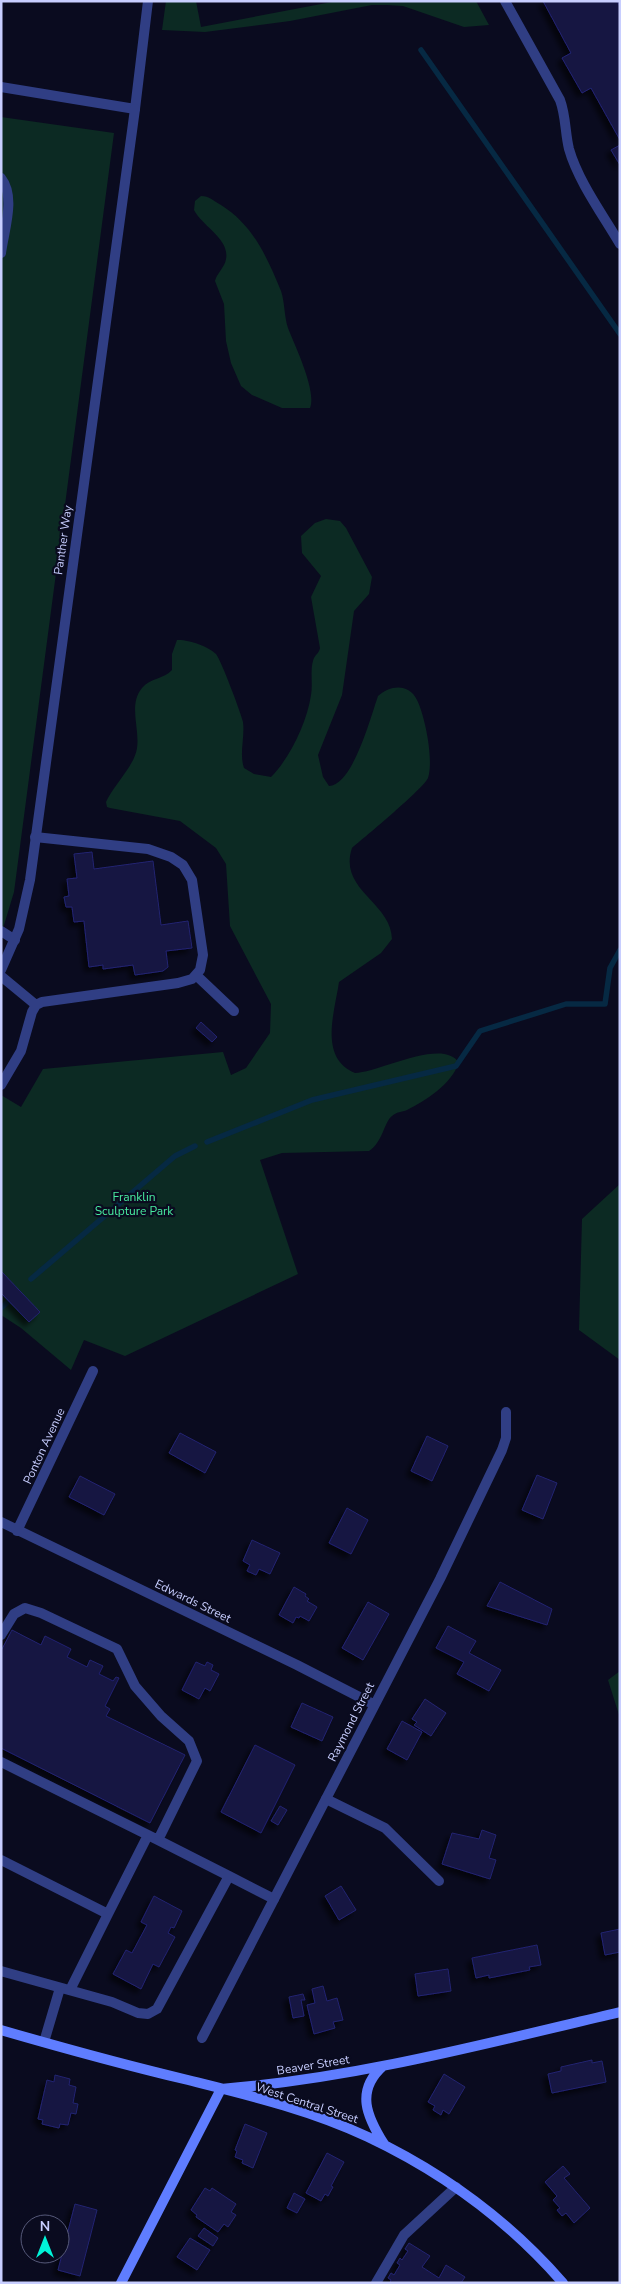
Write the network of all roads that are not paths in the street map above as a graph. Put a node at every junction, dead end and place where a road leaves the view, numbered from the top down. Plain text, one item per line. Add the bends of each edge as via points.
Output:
1 (148, 1) edge
2 (505, 1) edge
3 (1, 87) edge
4 (135, 109) junction
5 (1, 178) edge
6 (620, 244) edge
7 (1, 252) edge
8 (35, 837) junction
9 (1, 931) edge
10 (15, 940) junction
11 (1, 970) edge
12 (196, 975) junction
13 (1, 976) edge
14 (36, 1006) junction
15 (234, 1011) dead end
16 (1, 1084) edge
17 (93, 1371) dead end
18 (506, 1412) dead end
19 (1, 1522) edge
20 (18, 1531) junction
21 (1, 1635) edge
22 (373, 1704) junction
23 (1, 1762) edge
24 (326, 1799) junction
25 (148, 1835) junction
26 (158, 1840) junction
27 (1, 1860) edge
28 (228, 1876) junction
29 (439, 1881) dead end
30 (274, 1899) junction
31 (108, 1914) junction
32 (1, 1971) edge
33 (65, 1989) junction
34 (620, 2012) edge
35 (1, 2030) edge
36 (202, 2038) dead end
37 (44, 2042) junction
38 (382, 2066) junction
39 (222, 2089) junction
40 (384, 2145) junction
41 (456, 2187) junction
42 (121, 2283) edge
43 (376, 2283) edge
44 (563, 2283) edge

1 - 4 street, Panther Way
2 - 6 street via 560,100 574,163
3 - 4 street
4 - 8 street, Panther Way
5 - 7 street via 9,197
8 - 10 street, Panther Way via 25,905
8 - 12 street via 148,849 171,857 183,866 192,880 203,955
9 - 10 street
10 - 11 street, Panther Way
12 - 14 street via 178,983 42,1002
12 - 15 street
13 - 14 street
14 - 16 street via 21,1051
17 - 20 street, Ponton Avenue
18 - 22 street, Raymond Street via 502,1450 440,1579
19 - 20 street, Edwards Street
20 - 22 street, Edwards Street
21 - 26 street via 14,1614 25,1608 117,1649 135,1686 189,1741 197,1761
22 - 24 street, Raymond Street
23 - 25 street
24 - 29 street via 385,1828
24 - 30 street, Raymond Street
25 - 26 street
25 - 31 street
26 - 28 street
27 - 31 street
28 - 30 street
28 - 33 street via 153,2012 138,2013
30 - 36 street, Raymond Street
31 - 33 street
32 - 33 street
33 - 37 street
34 - 38 main road, Beaver Street
35 - 37 main road, West Central Street
37 - 39 main road, West Central Street
38 - 39 main road, Beaver Street via 296,2081
38 - 40 main road via 369,2083 366,2103 371,2122
39 - 40 main road, West Central Street via 327,2120
39 - 42 main road
40 - 41 main road, West Central Street
41 - 43 street via 404,2236
41 - 44 main road, West Central Street via 510,2229

